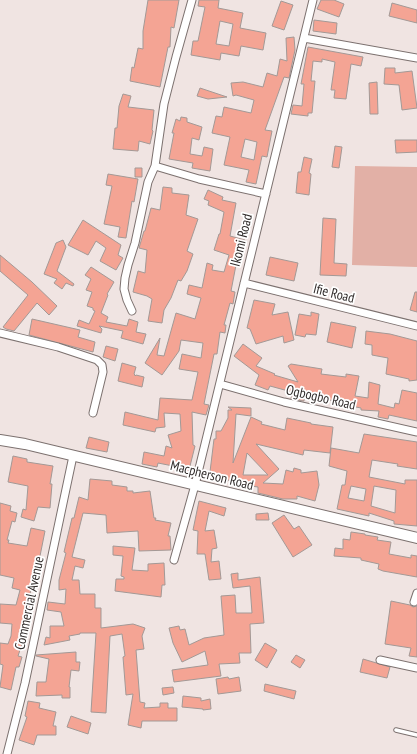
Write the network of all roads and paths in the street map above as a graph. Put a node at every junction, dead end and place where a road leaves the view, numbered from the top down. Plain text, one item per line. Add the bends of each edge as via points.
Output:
1 (192, 0) edge
2 (313, 0) edge
3 (304, 38) junction
4 (417, 58) edge
5 (155, 166) junction
6 (266, 194) junction
7 (244, 283) junction
8 (132, 311) dead end
9 (417, 326) edge
10 (0, 333) edge
11 (220, 384) junction
12 (93, 413) dead end
13 (417, 432) edge
14 (0, 440) edge
15 (73, 456) junction
16 (196, 486) junction
17 (417, 538) edge
18 (174, 560) dead end
19 (417, 592) edge
20 (414, 602) dead end
21 (380, 660) dead end
22 (417, 668) edge
23 (396, 730) dead end
24 (417, 735) edge
25 (7, 754) edge

1 - 5 street via 164,104
2 - 3 street, Ikomi Road
3 - 4 street
3 - 6 street, Ikomi Road
5 - 6 street
5 - 8 street via 148,182 125,278 124,288
6 - 7 street, Ikomi Road
7 - 9 street, Ifie Road
7 - 11 street, Ikomi Road
10 - 12 street via 97,360 102,365 103,372
11 - 13 street, Ogbogbo Road via 284,402
11 - 16 street, Ikomi Road
14 - 15 street, Macpherson Road
15 - 16 street, Macpherson Road
15 - 25 street, Commercial Avenue via 25,683
16 - 17 street, Macpherson Road
16 - 18 street, Ikomi Road
19 - 20 street
21 - 22 street
23 - 24 lane

